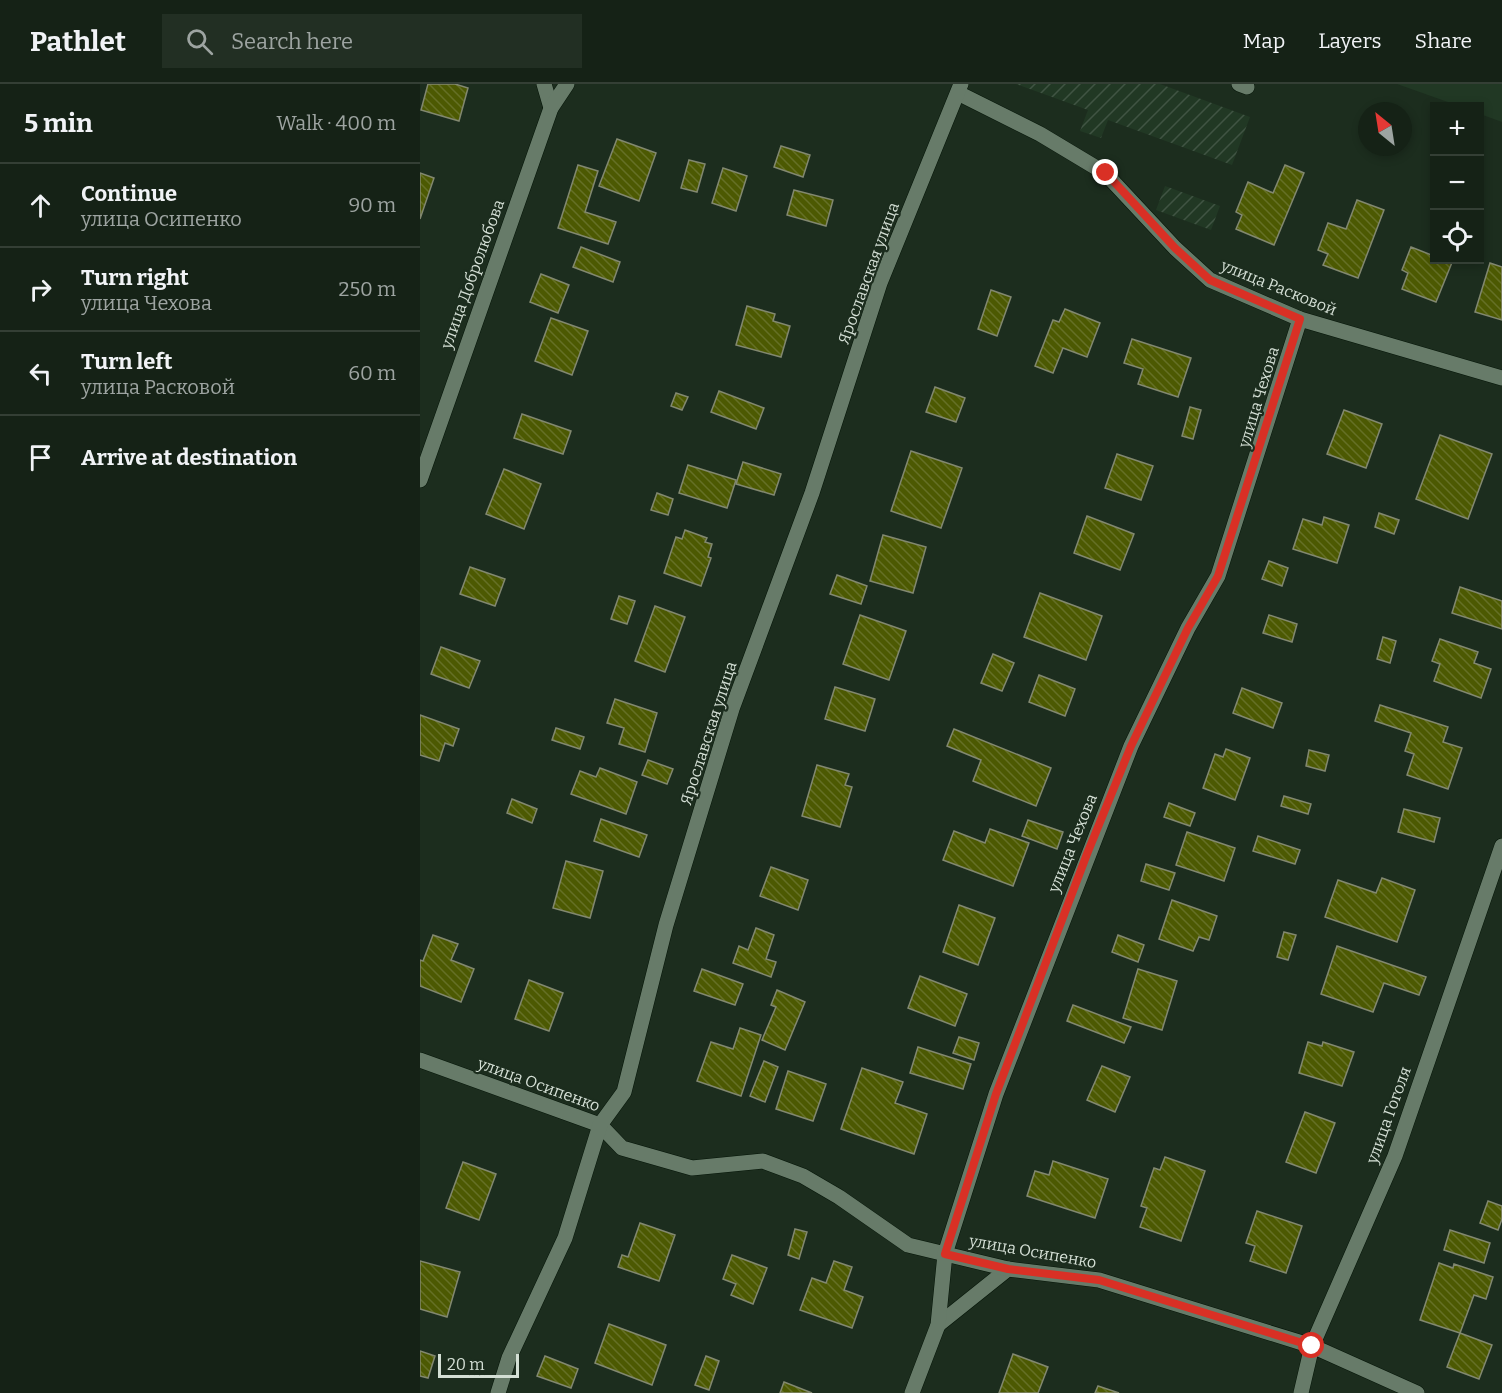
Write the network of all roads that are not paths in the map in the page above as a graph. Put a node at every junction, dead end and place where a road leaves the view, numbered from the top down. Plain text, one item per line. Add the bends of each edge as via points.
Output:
1 (544, 84) edge
2 (567, 84) edge
3 (960, 89) edge
4 (550, 108) junction
5 (1300, 319) junction
6 (1502, 378) edge
7 (420, 480) edge
8 (1502, 846) edge
9 (420, 1060) edge
10 (600, 1125) junction
11 (945, 1254) junction
12 (1008, 1269) junction
13 (938, 1325) junction
14 (1312, 1346) junction
15 (498, 1393) edge
16 (912, 1393) edge
17 (1301, 1393) edge
18 (1417, 1393) edge

1 - 4 street
2 - 4 street, улица Добролюбова
3 - 5 street, улица Расковой via 1106,173 1210,280
3 - 10 street, Ярославская улица via 880,282 813,493 732,709 666,925 624,1092
4 - 7 street, улица Добролюбова
5 - 6 street, улица Расковой
5 - 11 street, улица Чехова via 1218,576 1188,628 1131,746 1087,854 996,1094
8 - 14 street, улица Гоголя via 1395,1156
9 - 10 street, улица Осипенко
10 - 11 street, улица Осипенко via 622,1148 692,1168 763,1161 803,1176 908,1245
10 - 15 street, Ярославская улица via 565,1238 509,1358
11 - 12 street, улица Осипенко
11 - 13 street, улица Чехова
12 - 13 street
12 - 14 street, улица Осипенко via 1099,1280
13 - 16 street, улица Чехова
14 - 17 street, улица Гоголя
14 - 18 street, улица Осипенко

